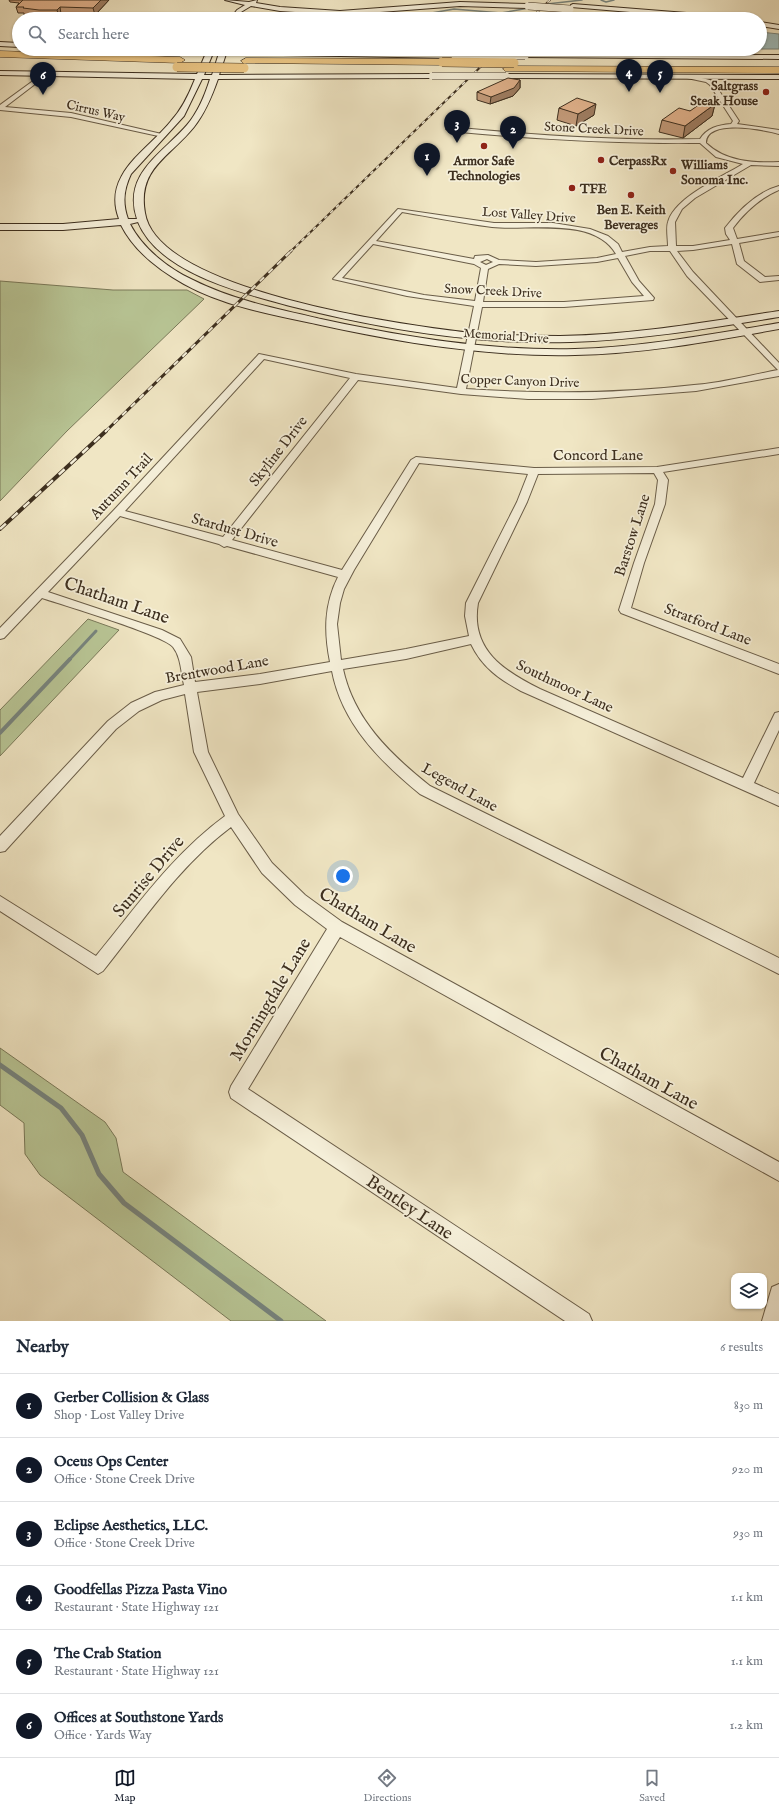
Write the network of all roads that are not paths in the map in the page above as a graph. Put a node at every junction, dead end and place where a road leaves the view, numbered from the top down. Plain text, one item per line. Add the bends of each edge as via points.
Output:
1 (228, 0) edge
2 (241, 1) edge
3 (254, 1) edge
4 (233, 7) dead end
5 (238, 12) edge
6 (308, 12) edge
7 (308, 12) edge
8 (635, 12) edge
9 (767, 24) edge
10 (779, 25) edge
11 (0, 44) edge
12 (12, 45) edge
13 (0, 49) edge
14 (12, 50) edge
15 (0, 54) edge
16 (12, 54) edge
17 (55, 56) edge
18 (73, 56) edge
19 (197, 56) edge
20 (208, 56) edge
21 (222, 56) edge
22 (233, 56) edge
23 (455, 56) edge
24 (525, 56) edge
25 (525, 56) edge
26 (636, 56) joint
27 (681, 56) joint
28 (83, 57) junction
29 (779, 58) edge
30 (0, 62) edge
31 (179, 63) junction
32 (592, 63) junction
33 (779, 64) edge
34 (0, 65) edge
35 (110, 65) junction
36 (436, 69) junction
37 (509, 69) junction
38 (536, 69) junction
39 (779, 70) edge
40 (0, 74) edge
41 (171, 76) junction
42 (779, 76) edge
43 (36, 77) junction
44 (198, 77) junction
45 (215, 77) junction
46 (238, 77) junction
47 (689, 77) junction
48 (734, 77) junction
49 (0, 108) edge
50 (733, 126) junction
51 (750, 126) junction
52 (450, 129) dead end
53 (779, 132) edge
54 (162, 135) junction
55 (179, 137) junction
56 (704, 143) junction
57 (733, 160) junction
58 (750, 163) junction
59 (779, 164) edge
60 (732, 172) junction
61 (779, 188) edge
62 (763, 196) junction
63 (779, 198) edge
64 (141, 217) junction
65 (123, 219) junction
66 (0, 222) edge
67 (0, 228) edge
68 (779, 234) edge
69 (734, 241) junction
70 (371, 242) junction
71 (672, 248) junction
72 (621, 256) junction
73 (476, 262) junction
74 (497, 262) junction
75 (485, 267) junction
76 (779, 278) edge
77 (650, 298) joint
78 (478, 304) junction
79 (779, 314) edge
80 (733, 321) junction
81 (779, 326) edge
82 (744, 332) junction
83 (472, 342) junction
84 (262, 356) joint
85 (779, 368) edge
86 (779, 373) edge
87 (356, 377) junction
88 (461, 392) junction
89 (779, 451) edge
90 (416, 460) joint
91 (657, 470) junction
92 (534, 471) junction
93 (118, 512) junction
94 (224, 543) junction
95 (345, 576) junction
96 (40, 594) junction
97 (625, 610) joint
98 (0, 635) edge
99 (475, 639) junction
100 (336, 664) junction
101 (779, 669) edge
102 (190, 688) junction
103 (779, 717) edge
104 (746, 786) junction
105 (779, 800) edge
106 (233, 818) junction
107 (0, 846) edge
108 (0, 903) edge
109 (337, 927) junction
110 (779, 966) edge
111 (237, 1092) joint
112 (779, 1172) edge
113 (779, 1294) edge
114 (582, 1321) edge
115 (772, 1321) edge

1 - 2 main road
2 - 3 main road
2 - 4 main road
3 - 5 main road
3 - 6 main road, bridge
7 - 8 main road, bridge via 460,4 529,4
9 - 10 main road
11 - 12 main road
13 - 14 highway
15 - 16 highway
17 - 28 highway
18 - 28 highway
19 - 41 main road via 189,71
20 - 44 main road
21 - 45 main road
22 - 46 main road via 227,73
23 - 24 main road, bridge
25 - 26 main road, bridge
26 - 27 main road
27 - 29 main road
28 - 31 highway
29 - 32 highway
30 - 35 highway
31 - 35 highway
31 - 36 highway, bridge
32 - 33 highway
32 - 37 highway
34 - 35 highway
36 - 37 highway
36 - 46 main road
37 - 38 highway
37 - 47 main road
38 - 39 highway
38 - 42 highway
40 - 43 main road
41 - 43 main road
41 - 44 main road
42 - 48 main road
43 - 49 street via 36,81
44 - 45 main road
44 - 54 main road via 181,114
45 - 46 main road
45 - 55 main road via 199,114
47 - 48 main road
47 - 50 street via 712,84 736,121
48 - 51 street via 718,81 718,85 740,121
49 - 54 street, Cirrus Way via 71,114
50 - 51 street
50 - 56 street via 709,132 705,135
51 - 53 street
52 - 56 street, Stone Creek Drive via 546,138
54 - 55 main road
54 - 65 main road via 126,174 119,199
55 - 64 main road via 156,157 145,174 140,190
56 - 57 street via 712,152
57 - 58 street
57 - 60 street via 735,165
58 - 59 street
58 - 60 street
60 - 71 street via 693,196 679,208 672,222
61 - 62 street
62 - 63 street
62 - 69 street via 740,214 729,228
64 - 65 main road
64 - 83 main road, Memorial Drive via 149,233 161,246 209,278 245,291 302,306
65 - 66 main road
65 - 67 main road via 63,227
65 - 83 main road, Memorial Drive via 147,254 164,267 184,279 234,301 373,334 428,343
68 - 69 street
69 - 71 street via 693,248
69 - 76 street via 740,262 763,280
70 - 72 street, Lost Valley Drive via 400,210 494,225 570,227 590,231 615,246
70 - 73 street
70 - 78 street, Snow Creek Drive via 337,279 431,298
71 - 72 street via 650,249
71 - 80 street via 690,274
72 - 74 street via 536,264
72 - 77 street, Lost Valley Drive via 636,282
73 - 74 street via 478,258 485,257
73 - 75 street
74 - 75 street via 492,267
75 - 78 street
77 - 78 street, Snow Creek Drive via 596,304
78 - 83 street
79 - 80 main road, Memorial Drive
80 - 82 street
80 - 83 main road, Memorial Drive via 601,338
81 - 82 main road, Memorial Drive
82 - 83 main road, Memorial Drive via 616,350 534,352
82 - 85 street
83 - 88 street
84 - 87 street, Copper Canyon Drive
84 - 93 street, Autumn Trail
86 - 88 street, Copper Canyon Drive via 696,388 624,394 528,396
87 - 88 street, Copper Canyon Drive
87 - 94 street, Skyline Drive
89 - 91 street, Concord Lane
90 - 92 street, Concord Lane
90 - 95 street, Legend Lane
91 - 92 street, Concord Lane
91 - 97 street, Barstow Lane via 662,480 660,504 638,563
92 - 99 street, Southmoor Lane via 522,502 472,603 470,613
93 - 94 street, Stardust Drive
93 - 96 street, Autumn Trail
94 - 95 street, Stardust Drive
95 - 100 street, Legend Lane via 336,596 330,627
96 - 98 street, Autumn Trail
96 - 102 street, Chatham Lane via 158,633 176,642 185,657
97 - 101 street, Stratford Lane
99 - 100 street, Brentwood Lane via 406,654
99 - 104 street, Southmoor Lane via 485,660 507,677 536,693
100 - 102 street, Brentwood Lane
100 - 110 street, Legend Lane via 342,693 367,735 387,758 425,790
102 - 106 street, Chatham Lane via 201,752
102 - 107 street, Brentwood Lane via 159,696 135,707 112,725
103 - 104 street
104 - 105 street, Southmoor Lane
106 - 108 street, Sunrise Drive via 213,831 186,856 98,966
106 - 109 street, Chatham Lane via 267,868 300,900
109 - 111 street, Morningdale Lane
109 - 112 street, Chatham Lane
111 - 114 street, Bentley Lane
113 - 115 street

